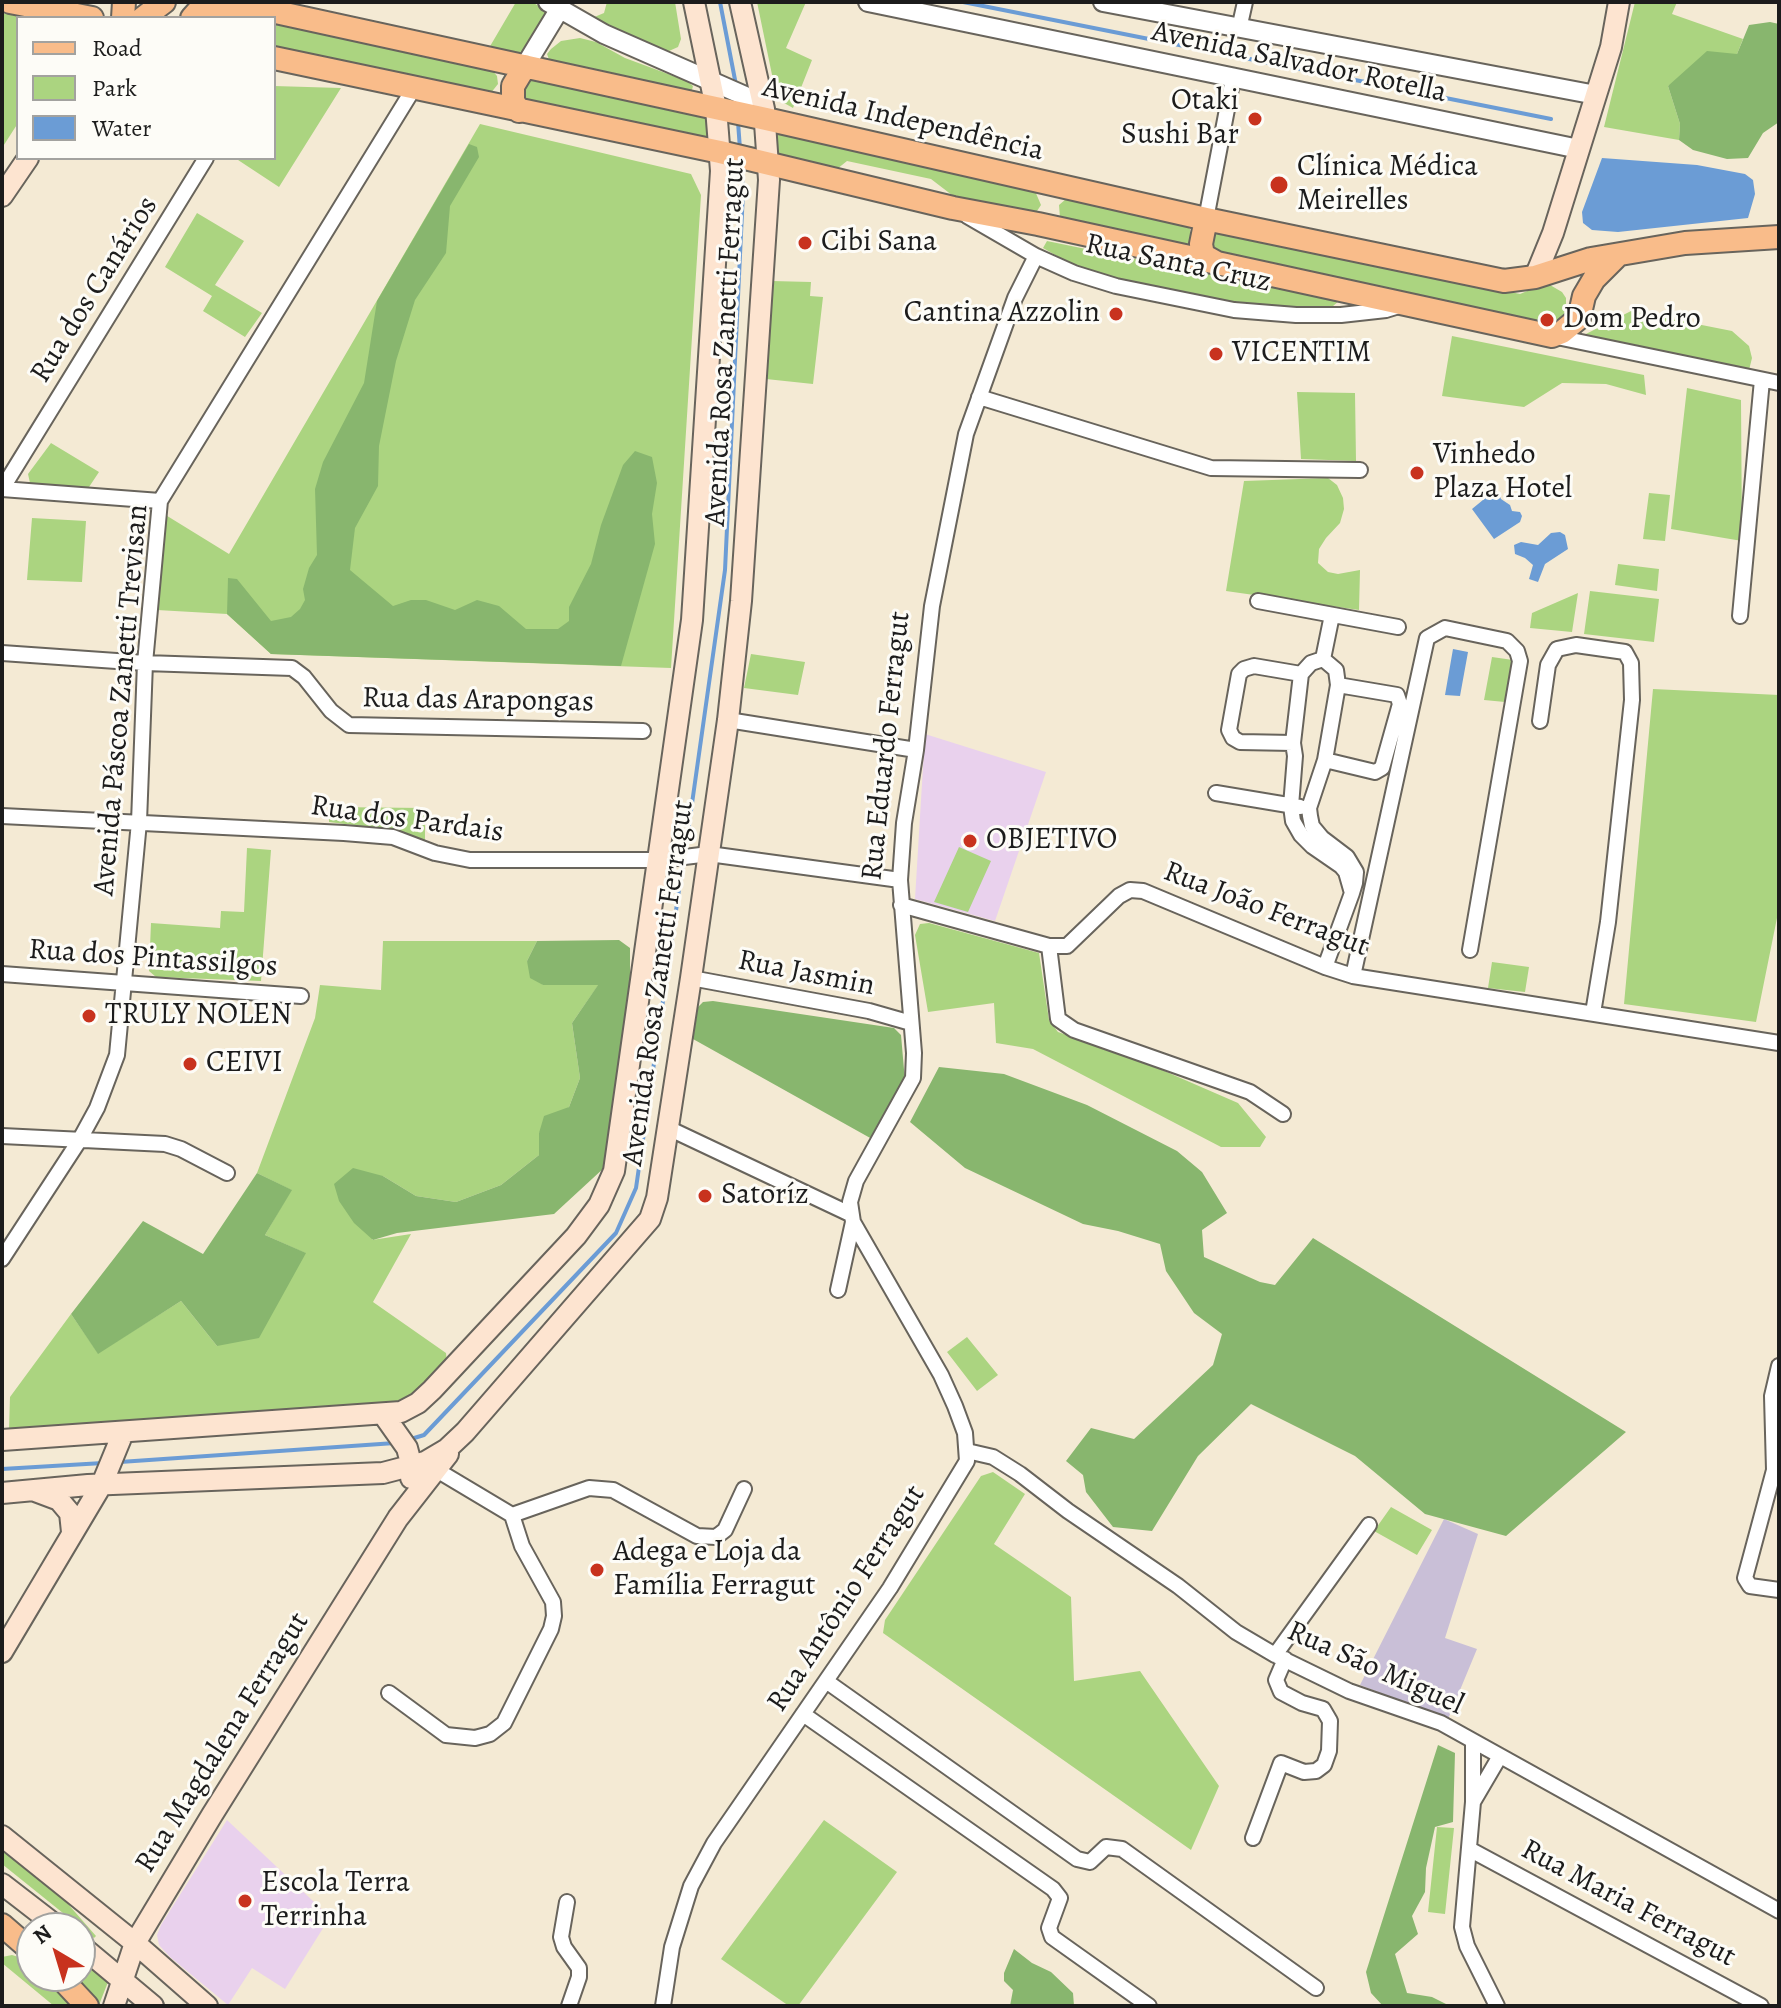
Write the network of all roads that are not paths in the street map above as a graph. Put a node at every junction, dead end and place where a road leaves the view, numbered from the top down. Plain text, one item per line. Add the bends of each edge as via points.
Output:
1 (10, 2) edge
2 (164, 2) edge
3 (230, 2) edge
4 (694, 2) edge
5 (740, 2) edge
6 (868, 2) edge
7 (1103, 2) edge
8 (1245, 2) edge
9 (1619, 2) edge
10 (554, 6) edge
11 (280, 14) junction
12 (82, 16) edge
13 (146, 16) edge
14 (194, 16) edge
15 (1239, 29) junction
16 (276, 58) edge
17 (525, 66) junction
18 (1233, 78) junction
19 (705, 79) junction
20 (414, 88) junction
21 (1596, 95) junction
22 (706, 106) junction
23 (519, 111) junction
24 (765, 114) junction
25 (1579, 149) junction
26 (720, 152) junction
27 (27, 160) edge
28 (205, 160) edge
29 (767, 163) junction
30 (1044, 183) junction
31 (2, 196) edge
32 (953, 208) junction
33 (1206, 219) junction
34 (1038, 224) junction
35 (1553, 233) junction
36 (1779, 237) edge
37 (1036, 256) junction
38 (1616, 257) junction
39 (1219, 264) junction
40 (1563, 266) junction
41 (1535, 277) junction
42 (1406, 303) junction
43 (1560, 332) junction
44 (1762, 380) junction
45 (1779, 383) edge
46 (979, 397) junction
47 (1360, 470) dead end
48 (2, 489) edge
49 (160, 501) junction
50 (1258, 601) dead end
51 (1332, 615) junction
52 (1740, 616) dead end
53 (1398, 627) dead end
54 (2, 653) edge
55 (1323, 659) junction
56 (145, 663) junction
57 (1301, 674) junction
58 (1338, 685) junction
59 (728, 720) junction
60 (1540, 721) dead end
61 (643, 731) dead end
62 (1293, 743) junction
63 (916, 750) junction
64 (1325, 760) junction
65 (1216, 793) dead end
66 (1291, 806) junction
67 (1309, 808) junction
68 (2, 816) edge
69 (139, 822) junction
70 (709, 854) junction
71 (660, 860) junction
72 (900, 880) junction
73 (1352, 893) junction
74 (901, 905) junction
75 (1049, 946) junction
76 (1470, 950) dead end
77 (1325, 967) junction
78 (2, 974) edge
79 (1353, 976) junction
80 (691, 978) junction
81 (123, 985) junction
82 (301, 996) dead end
83 (1593, 1013) junction
84 (911, 1023) junction
85 (1779, 1043) edge
86 (1283, 1114) dead end
87 (668, 1128) junction
88 (2, 1136) edge
89 (79, 1141) junction
90 (227, 1173) dead end
91 (851, 1218) junction
92 (2, 1259) edge
93 (838, 1290) dead end
94 (1779, 1366) edge
95 (383, 1414) junction
96 (465, 1432) junction
97 (123, 1433) junction
98 (2, 1440) edge
99 (967, 1451) junction
100 (412, 1467) junction
101 (435, 1469) junction
102 (102, 1484) junction
103 (744, 1489) dead end
104 (35, 1491) junction
105 (2, 1493) edge
106 (512, 1515) junction
107 (398, 1518) junction
108 (1369, 1525) dead end
109 (72, 1532) junction
110 (1779, 1590) edge
111 (2, 1652) edge
112 (1280, 1657) junction
113 (826, 1681) junction
114 (389, 1693) dead end
115 (803, 1714) junction
116 (1473, 1741) junction
117 (1500, 1756) junction
118 (1473, 1802) junction
119 (2, 1836) edge
120 (1253, 1838) dead end
121 (1469, 1849) junction
122 (2, 1884) edge
123 (567, 1902) dead end
124 (1779, 1911) edge
125 (38, 1912) edge
126 (104, 1918) junction
127 (135, 1943) junction
128 (96, 1955) edge
129 (125, 1974) junction
130 (1316, 1988) dead end
131 (114, 2006) edge
132 (153, 2006) edge
133 (207, 2006) edge
134 (569, 2006) edge
135 (663, 2006) edge
136 (1149, 2006) edge
137 (1497, 2006) edge
138 (1761, 2006) edge

1 - 12 main road
2 - 13 main road
3 - 11 main road, Avenida Independência
4 - 19 main road, Avenida Rosa Zanetti Ferragut
5 - 24 main road, Avenida Rosa Zanetti Ferragut
6 - 18 street, Avenida Salvador Rotella
7 - 15 street, Avenida Salvador Rotella
8 - 15 street
9 - 21 main road
10 - 17 street
10 - 19 street
11 - 14 main road via 201,8
11 - 17 main road, Avenida Independência
15 - 21 street, Avenida Salvador Rotella
16 - 20 main road
17 - 22 main road, Avenida Independência
17 - 23 main road via 513,86
18 - 25 street, Avenida Salvador Rotella
18 - 33 street
19 - 22 main road, Avenida Rosa Zanetti Ferragut
19 - 24 street via 752,99
20 - 23 main road
20 - 49 street, Avenida Páscoa Zanetti Trevisan
21 - 25 main road
22 - 24 main road, Avenida Independência
22 - 26 main road, Avenida Rosa Zanetti Ferragut
23 - 26 main road
24 - 29 main road, Avenida Rosa Zanetti Ferragut
24 - 30 main road, Avenida Independência
25 - 35 main road
26 - 29 main road
26 - 71 main road, Avenida Rosa Zanetti Ferragut via 692,620
27 - 31 main road
28 - 48 street, Rua dos Canários
29 - 32 main road
29 - 59 main road, Avenida Rosa Zanetti Ferragut via 741,601
30 - 33 main road, Avenida Independência
30 - 34 main road via 1049,200
32 - 34 main road
32 - 37 street, Rua Santa Cruz
33 - 39 main road via 1203,255
33 - 41 main road, Avenida Independência via 1504,281
34 - 39 main road
35 - 40 main road
35 - 41 main road
36 - 38 main road, Avenida Independência via 1685,243
37 - 42 street, Rua Santa Cruz via 1116,286 1234,310 1341,315
37 - 46 street, Rua Eduardo Ferragut
38 - 40 main road, Avenida Independência
38 - 43 main road via 1594,279 1579,318
39 - 42 main road
40 - 41 main road, Avenida Independência
40 - 43 main road via 1575,314
42 - 43 main road
43 - 44 street
44 - 45 street
44 - 52 street
46 - 47 street via 1211,468
46 - 63 street, Rua Eduardo Ferragut via 966,434 932,606
48 - 49 street
49 - 56 street, Avenida Páscoa Zanetti Trevisan
50 - 51 street
51 - 53 street
51 - 55 street
54 - 56 street, Rua das Arapongas
55 - 57 street
55 - 58 street via 1336,670
56 - 61 street, Rua das Arapongas via 292,668 349,725
56 - 69 street, Avenida Páscoa Zanetti Trevisan
57 - 62 street
57 - 62 street via 1244,669 1229,730 1240,742
58 - 64 street
58 - 64 street via 1397,695 1400,704 1382,768 1375,772
59 - 63 street
59 - 70 main road, Avenida Rosa Zanetti Ferragut
60 - 83 street via 1548,665 1557,649 1576,645 1625,652 1631,663 1632,700
62 - 66 street
63 - 72 street, Rua Eduardo Ferragut
64 - 67 street
65 - 66 street
66 - 67 street
66 - 73 street via 1301,835 1341,866
67 - 73 street via 1312,826 1352,864
68 - 69 street, Rua dos Pardais
69 - 71 street, Rua dos Pardais via 393,837 470,860
69 - 81 street, Avenida Páscoa Zanetti Trevisan
70 - 71 street, Rua dos Pardais
70 - 72 street, Rua dos Pardais
70 - 80 main road, Avenida Rosa Zanetti Ferragut
71 - 95 main road, Avenida Rosa Zanetti Ferragut via 614,1171 599,1205 418,1403
72 - 74 street, Rua Eduardo Ferragut
73 - 77 street
74 - 75 street
74 - 84 street, Rua Eduardo Ferragut
75 - 77 street, Rua João Ferragut via 1067,946 1119,896 1135,890
75 - 86 street via 1058,1019 1074,1030 1250,1092
76 - 79 street via 1520,661 1507,641 1445,628 1427,638
77 - 79 street, Rua João Ferragut
78 - 81 street, Rua dos Pintassilgos
79 - 83 street, Rua João Ferragut
80 - 84 street, Rua Jasmin
80 - 87 main road, Avenida Rosa Zanetti Ferragut
81 - 82 street, Rua dos Pintassilgos
81 - 89 street, Avenida Páscoa Zanetti Trevisan via 117,1055
83 - 85 street, Rua João Ferragut
84 - 91 street, Rua Eduardo Ferragut via 913,1078 856,1181
87 - 91 street
87 - 96 main road, Avenida Rosa Zanetti Ferragut via 650,1219
88 - 89 street
89 - 90 street via 165,1144
89 - 92 street, Avenida Páscoa Zanetti Trevisan
91 - 93 street, Rua Eduardo Ferragut
91 - 99 street via 941,1375
94 - 110 street via 1772,1396 1774,1470 1745,1578 1750,1586
95 - 97 main road, Avenida Rosa Zanetti Ferragut
95 - 100 main road via 407,1448
96 - 100 main road, Avenida Rosa Zanetti Ferragut via 447,1449
96 - 101 main road, Rua Magdalena Ferragut
97 - 98 main road, Avenida Rosa Zanetti Ferragut
97 - 102 main road
99 - 112 street, Rua São Miguel via 993,1457 1020,1474 1236,1632
99 - 113 street, Rua Antônio Ferragut via 962,1472
100 - 101 street
100 - 102 main road, Avenida Rosa Zanetti Ferragut via 383,1473
100 - 107 main road, Rua Magdalena Ferragut
101 - 106 street
101 - 107 main road, Rua Magdalena Ferragut
102 - 104 main road, Avenida Rosa Zanetti Ferragut
102 - 109 main road
103 - 106 street via 725,1530 716,1537 697,1536 613,1490 589,1488
104 - 105 main road, Avenida Rosa Zanetti Ferragut
104 - 109 main road via 59,1500 70,1513
106 - 114 street via 522,1546 553,1602 554,1616 504,1723 475,1738 446,1735
107 - 127 main road, Rua Magdalena Ferragut
108 - 112 street
109 - 111 main road
112 - 116 street, Rua São Miguel
112 - 120 street via 1276,1680 1281,1692 1323,1709 1330,1721 1329,1751 1316,1771 1281,1763
113 - 115 street, Rua Antônio Ferragut
113 - 130 street via 1077,1859 1090,1862 1106,1847 1122,1849
115 - 135 street, Rua Antônio Ferragut via 714,1843 691,1886 672,1947
115 - 136 street via 1053,1889 1060,1898 1049,1928 1052,1937
116 - 117 street, Rua São Miguel
116 - 118 street
117 - 118 street
117 - 124 street, Rua São Miguel
118 - 121 street
119 - 126 main road
121 - 137 street via 1462,1927
121 - 138 street, Rua Maria Ferragut
122 - 125 main road
123 - 134 street via 561,1937 579,1968
126 - 127 main road
126 - 129 main road
127 - 129 main road, Rua Magdalena Ferragut
127 - 133 main road
128 - 129 main road
129 - 131 main road, Rua Magdalena Ferragut
129 - 132 main road

